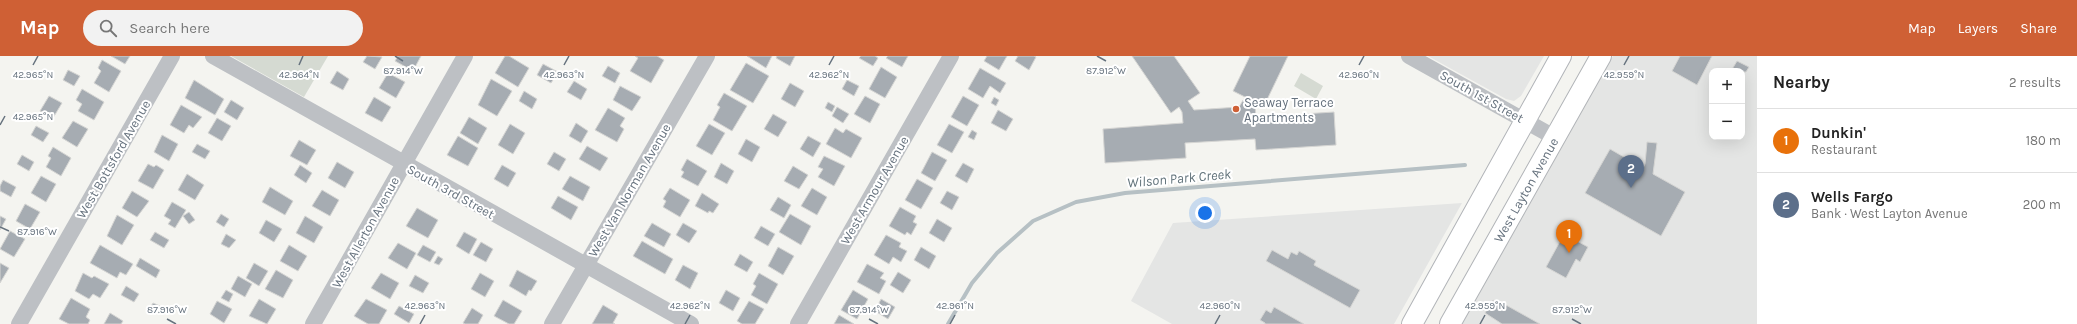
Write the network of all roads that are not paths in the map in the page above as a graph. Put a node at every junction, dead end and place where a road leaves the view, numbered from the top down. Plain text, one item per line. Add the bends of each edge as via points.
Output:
1 (172, 56) edge
2 (213, 56) edge
3 (465, 56) edge
4 (707, 56) edge
5 (951, 56) edge
6 (1409, 56) edge
7 (1561, 56) edge
8 (1601, 56) edge
9 (1526, 120) junction
10 (1554, 137) junction
11 (403, 164) junction
12 (586, 265) junction
13 (19, 324) edge
14 (313, 324) edge
15 (552, 324) edge
16 (691, 324) edge
17 (798, 324) edge
18 (1412, 324) edge
19 (1450, 324) edge

1 - 13 street, West Bottsford Avenue
2 - 11 street, South 3rd Street
3 - 11 street, West Allerton Avenue
4 - 12 street, West Van Norman Avenue
5 - 17 street, West Armour Avenue
6 - 9 street, South 1st Street
7 - 9 main road
8 - 10 main road, West Layton Avenue
9 - 10 street, South 1st Street
9 - 18 main road
10 - 19 main road, West Layton Avenue
11 - 12 street, South 3rd Street
11 - 14 street, West Allerton Avenue
12 - 15 street, West Van Norman Avenue
12 - 16 street, South 3rd Street

